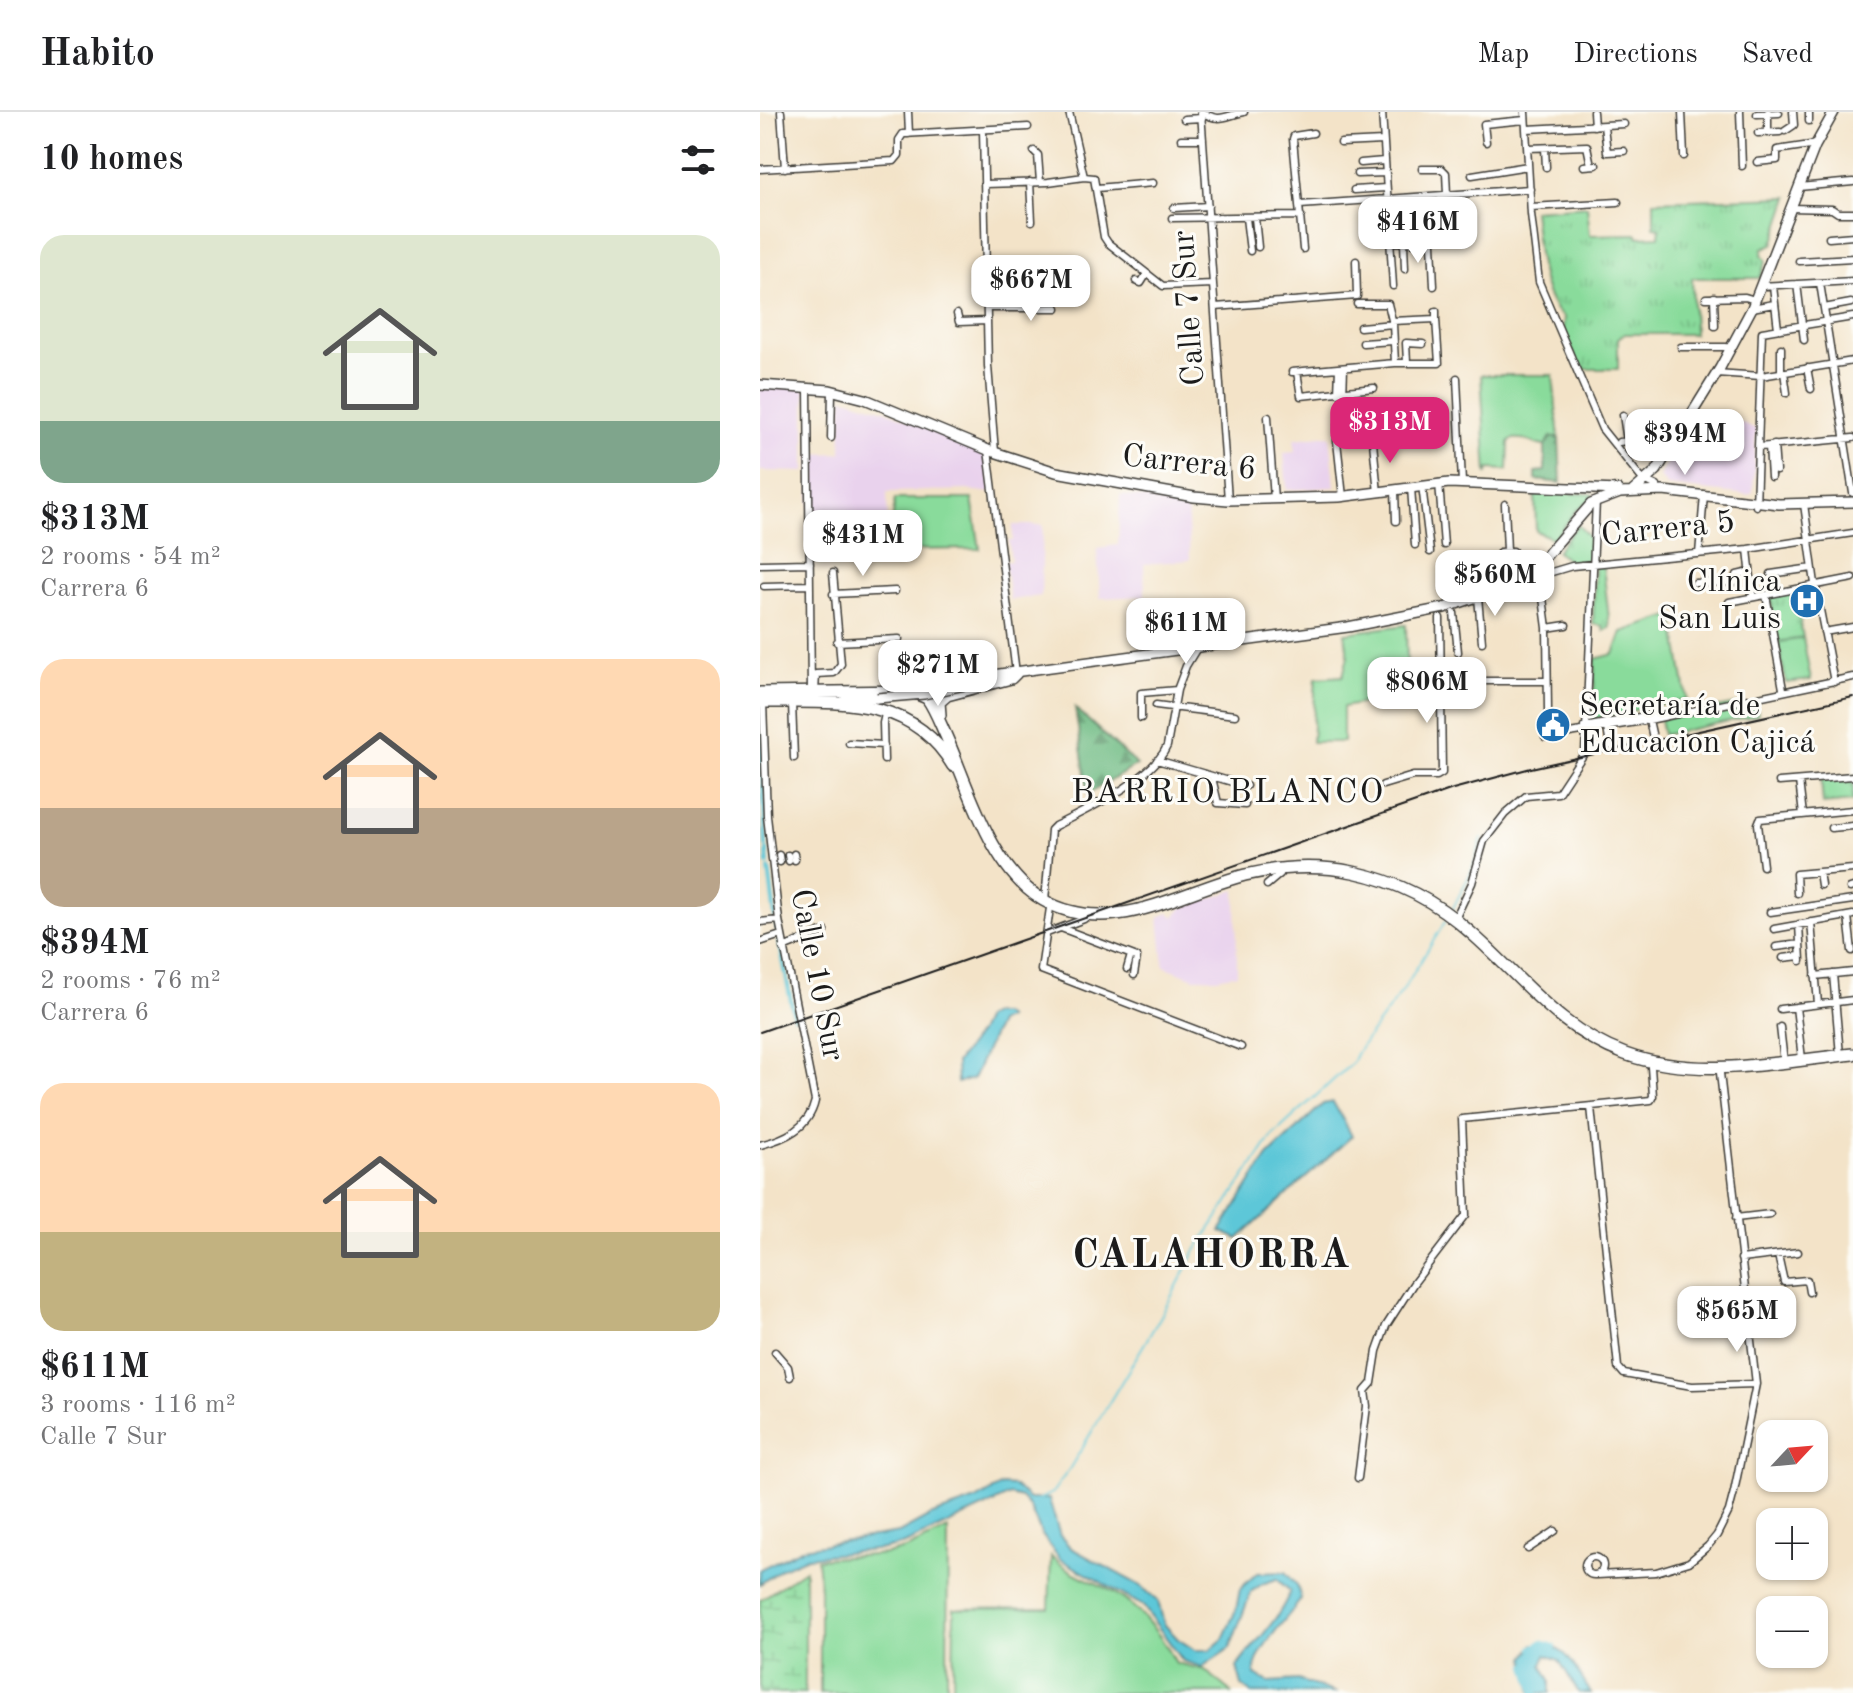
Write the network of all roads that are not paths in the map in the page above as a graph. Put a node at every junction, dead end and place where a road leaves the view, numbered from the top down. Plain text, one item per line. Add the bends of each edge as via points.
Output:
1 (781, 112) edge
2 (908, 112) edge
3 (1069, 112) edge
4 (1244, 112) edge
5 (1382, 112) edge
6 (1525, 112) edge
7 (1593, 112) edge
8 (1682, 112) edge
9 (1740, 112) edge
10 (1793, 112) edge
11 (1809, 112) edge
12 (1834, 112) edge
13 (1768, 113) edge
14 (1779, 113) edge
15 (1202, 114) edge
16 (1757, 114) edge
17 (1184, 119) dead end
18 (1525, 120) junction
19 (1809, 121) dead end
20 (1624, 124) dead end
21 (1594, 126) junction
22 (1604, 126) junction
23 (1028, 127) dead end
24 (1527, 129) junction
25 (983, 130) junction
26 (1313, 133) dead end
27 (1764, 133) junction
28 (909, 134) junction
29 (1181, 139) dead end
30 (1203, 139) junction
31 (1383, 141) junction
32 (1486, 142) dead end
33 (1341, 143) dead end
34 (1767, 143) dead end
35 (1817, 144) junction
36 (1528, 148) junction
37 (1545, 148) junction
38 (1034, 151) dead end
39 (1624, 151) dead end
40 (1684, 156) dead end
41 (1384, 161) junction
42 (1757, 162) dead end
43 (1361, 163) dead end
44 (1591, 165) dead end
45 (1528, 166) junction
46 (1742, 166) dead end
47 (1546, 167) dead end
48 (785, 168) junction
49 (1072, 168) dead end
50 (760, 169) edge
51 (1422, 169) dead end
52 (1385, 173) junction
53 (1357, 174) dead end
54 (1472, 175) dead end
55 (1084, 177) junction
56 (1071, 180) junction
57 (1030, 182) junction
58 (1040, 182) junction
59 (1853, 182) edge
60 (1153, 183) dead end
61 (985, 184) junction
62 (1799, 187) junction
63 (1097, 188) junction
64 (1386, 188) junction
65 (1530, 189) junction
66 (1354, 190) dead end
67 (1310, 194) dead end
68 (1447, 194) junction
69 (1387, 198) junction
70 (1618, 202) dead end
71 (1311, 204) junction
72 (1300, 205) junction
73 (1208, 206) junction
74 (1531, 207) junction
75 (1174, 208) dead end
76 (1790, 208) junction
77 (1853, 213) edge
78 (1301, 216) junction
79 (1172, 218) dead end
80 (1246, 218) junction
81 (1255, 218) junction
82 (1208, 219) junction
83 (1032, 221) dead end
84 (1853, 236) edge
85 (1829, 238) dead end
86 (1391, 242) junction
87 (1404, 242) junction
88 (1258, 247) dead end
89 (1303, 249) dead end
90 (1250, 251) dead end
91 (1853, 258) edge
92 (1356, 261) dead end
93 (1799, 261) dead end
94 (1405, 269) dead end
95 (1146, 275) junction
96 (1136, 281) dead end
97 (1853, 281) edge
98 (1820, 283) junction
99 (1213, 284) junction
100 (1797, 284) junction
101 (1393, 286) dead end
102 (1434, 286) dead end
103 (1760, 286) junction
104 (1773, 286) junction
105 (987, 288) junction
106 (1030, 290) dead end
107 (1851, 303) dead end
108 (1357, 304) dead end
109 (1753, 304) junction
110 (1774, 304) junction
111 (1215, 307) junction
112 (987, 308) junction
113 (1057, 308) dead end
114 (1824, 308) junction
115 (957, 314) dead end
116 (1853, 317) edge
117 (987, 321) junction
118 (1826, 321) junction
119 (1392, 322) junction
120 (1802, 325) junction
121 (1715, 326) dead end
122 (1360, 327) dead end
123 (1778, 329) junction
124 (1804, 340) dead end
125 (1393, 341) junction
126 (1363, 343) dead end
127 (1423, 344) dead end
128 (1681, 347) dead end
129 (1726, 347) dead end
130 (1781, 348) dead end
131 (1853, 361) edge
132 (1407, 362) junction
133 (1395, 363) junction
134 (1833, 364) junction
135 (1807, 368) junction
136 (1341, 371) junction
137 (1783, 372) junction
138 (1716, 373) junction
139 (1761, 376) junction
140 (1457, 378) dead end
141 (760, 385) edge
142 (808, 388) junction
143 (1374, 388) dead end
144 (1811, 389) dead end
145 (832, 391) junction
146 (1340, 391) junction
147 (1787, 393) dead end
148 (1623, 415) dead end
149 (1268, 417) dead end
150 (1644, 421) dead end
151 (1387, 427) dead end
152 (1678, 435) junction
153 (831, 438) dead end
154 (1849, 438) edge
155 (1646, 439) junction
156 (1771, 445) junction
157 (1759, 447) junction
158 (992, 451) junction
159 (1657, 470) junction
160 (1774, 474) dead end
161 (1645, 482) junction
162 (1439, 483) junction
163 (1462, 483) junction
164 (1417, 484) junction
165 (1660, 488) junction
166 (1395, 490) junction
167 (1630, 492) junction
168 (1378, 493) junction
169 (1853, 493) edge
170 (1704, 495) junction
171 (1597, 496) junction
172 (1343, 497) junction
173 (1274, 499) junction
174 (1228, 500) junction
175 (1853, 502) edge
176 (1505, 504) dead end
177 (1756, 504) junction
178 (1804, 504) junction
179 (1396, 521) dead end
180 (1853, 533) edge
181 (1808, 541) junction
182 (1415, 545) dead end
183 (1444, 545) dead end
184 (1748, 549) junction
185 (1507, 551) dead end
186 (1430, 552) dead end
187 (1699, 554) junction
188 (810, 563) junction
189 (1594, 563) junction
190 (760, 564) edge
191 (1812, 568) junction
192 (1539, 569) junction
193 (1750, 572) junction
194 (833, 573) dead end
195 (1771, 574) dead end
196 (1853, 578) edge
197 (1695, 583) dead end
198 (1815, 584) junction
199 (810, 585) junction
200 (764, 586) dead end
201 (895, 591) dead end
202 (833, 594) junction
203 (1766, 595) junction
204 (1478, 597) junction
205 (1753, 597) junction
206 (1729, 602) dead end
207 (1454, 609) junction
208 (1439, 614) junction
209 (1566, 625) dead end
210 (1853, 627) edge
211 (1547, 628) junction
212 (1824, 632) junction
213 (899, 639) dead end
214 (837, 642) junction
215 (1482, 642) dead end
216 (1197, 648) junction
217 (1175, 651) junction
218 (1458, 652) dead end
219 (1186, 666) junction
220 (1017, 673) junction
221 (1852, 678) edge
222 (1834, 680) junction
223 (1442, 681) junction
224 (1547, 681) junction
225 (1783, 689) junction
226 (1177, 690) junction
227 (813, 694) junction
228 (874, 694) junction
229 (761, 699) edge
230 (792, 702) junction
231 (825, 703) junction
232 (1156, 705) dead end
233 (1174, 707) junction
234 (933, 708) junction
235 (886, 710) junction
236 (1548, 711) dead end
237 (1235, 715) dead end
238 (1141, 718) dead end
239 (1649, 720) junction
240 (914, 724) junction
241 (1607, 728) junction
242 (1584, 729) junction
243 (1545, 737) dead end
244 (1653, 738) dead end
245 (947, 739) junction
246 (849, 743) dead end
247 (884, 745) junction
248 (1610, 746) dead end
249 (794, 758) dead end
250 (884, 760) dead end
251 (1157, 760) junction
252 (1853, 776) edge
253 (1212, 778) junction
254 (1799, 781) junction
255 (1779, 782) dead end
256 (1383, 785) dead end
257 (1246, 786) dead end
258 (1245, 805) dead end
259 (1853, 810) edge
260 (1803, 815) junction
261 (1853, 826) edge
262 (1831, 828) dead end
263 (1763, 866) dead end
264 (1853, 869) edge
265 (1819, 872) junction
266 (1280, 874) junction
267 (1255, 877) junction
268 (1821, 885) dead end
269 (1797, 893) dead end
270 (1853, 900) edge
271 (1048, 905) junction
272 (1800, 907) junction
273 (1439, 910) junction
274 (1770, 912) dead end
275 (1851, 916) edge
276 (1084, 919) junction
277 (1452, 919) junction
278 (779, 920) junction
279 (760, 922) edge
280 (1811, 922) junction
281 (1800, 924) junction
282 (1061, 928) junction
283 (1774, 929) dead end
284 (825, 931) dead end
285 (1047, 933) junction
286 (781, 935) junction
287 (760, 942) edge
288 (1800, 944) junction
289 (1776, 947) dead end
290 (783, 948) junction
291 (1852, 951) edge
292 (1131, 955) junction
293 (1783, 958) dead end
294 (1127, 969) dead end
295 (1853, 972) edge
296 (1833, 974) junction
297 (1134, 975) dead end
298 (1815, 976) junction
299 (1853, 1000) edge
300 (1835, 1002) junction
301 (1818, 1004) junction
302 (1796, 1007) junction
303 (1780, 1009) dead end
304 (1780, 1027) dead end
305 (1241, 1047) dead end
306 (1840, 1055) junction
307 (1853, 1056) edge
308 (1802, 1060) junction
309 (1784, 1062) junction
310 (1651, 1067) junction
311 (1720, 1073) junction
312 (1591, 1107) junction
313 (760, 1145) edge
314 (1770, 1214) dead end
315 (1736, 1218) junction
316 (1798, 1252) dead end
317 (1778, 1255) junction
318 (1741, 1259) junction
319 (1809, 1292) dead end
320 (775, 1352) dead end
321 (790, 1377) dead end
322 (1756, 1384) junction
323 (1358, 1478) dead end
324 (1555, 1531) dead end
325 (1528, 1549) dead end
326 (1603, 1568) junction
327 (1597, 1575) junction
328 (1612, 1575) junction

1 - 48 street
2 - 28 street
3 - 55 street
4 - 15 street via 1213,119
5 - 31 street
6 - 18 street
7 - 21 street
8 - 40 street
9 - 46 street
10 - 27 street via 1794,125
11 - 19 street
12 - 35 main road
13 - 14 street
13 - 16 street
13 - 27 street
15 - 17 street
15 - 30 street, Calle 7 Sur
18 - 24 street
18 - 32 street via 1484,124
20 - 22 street
21 - 22 street
21 - 24 street
22 - 39 street via 1607,152
23 - 25 street
24 - 36 street
25 - 28 street
25 - 61 street
26 - 72 street via 1293,139
27 - 34 street
28 - 48 street via 900,137 898,159
29 - 30 street
30 - 73 street, Calle 7 Sur
31 - 33 street
31 - 41 street
35 - 42 street via 1777,150 1777,160
35 - 62 main road
36 - 37 street
36 - 45 street
37 - 44 street via 1587,146
37 - 47 street
38 - 58 street
41 - 43 street
41 - 52 street
45 - 54 street
45 - 65 street
48 - 50 street
49 - 56 street
51 - 68 street via 1442,169
52 - 53 street
52 - 64 street
55 - 56 street
55 - 63 street via 1094,178
56 - 58 street
57 - 58 street
57 - 61 street
57 - 83 street
59 - 62 street
60 - 63 street
61 - 105 street
62 - 76 main road
63 - 95 street via 1104,237
64 - 66 street
64 - 69 street
65 - 68 street
65 - 74 street
67 - 71 street
68 - 69 street
69 - 71 street
69 - 86 street
70 - 74 street
71 - 72 street
72 - 78 street
73 - 75 street
73 - 82 street, Calle 7 Sur
74 - 161 street via 1539,282 1553,318 1602,429
76 - 77 street
76 - 103 main road
78 - 81 street
78 - 89 street
79 - 82 street
80 - 81 street
80 - 82 street
80 - 90 street
81 - 88 street
82 - 99 street, Calle 7 Sur
84 - 85 street
86 - 87 street
86 - 101 street
87 - 94 street
87 - 102 street via 1432,243
91 - 93 street
92 - 111 street via 1357,296
95 - 96 street via 1141,283
95 - 99 street via 1163,286
97 - 98 street
98 - 100 street
98 - 114 street
99 - 111 street, Calle 7 Sur
100 - 104 street
100 - 120 street
103 - 104 street
103 - 109 main road
104 - 110 street
105 - 106 street
105 - 112 street
107 - 114 street
108 - 119 street via 1388,304
109 - 110 street
109 - 121 street via 1745,297 1711,297
109 - 138 main road
110 - 123 street
111 - 174 street, Calle 7 Sur
112 - 113 street
112 - 117 street
114 - 118 street
115 - 117 street via 959,322
116 - 118 street
117 - 158 street
118 - 120 street
118 - 134 street
119 - 122 street
119 - 125 street
119 - 132 street via 1436,315 1439,363
120 - 123 street
120 - 124 street
123 - 139 street via 1762,332
125 - 126 street
125 - 133 street
127 - 132 street via 1406,343
128 - 129 street
130 - 137 street
131 - 134 street
132 - 133 street
133 - 136 street
134 - 135 street
134 - 154 street
135 - 137 street
135 - 144 street
136 - 146 street
136 - 146 street via 1295,372 1301,396
137 - 139 street
137 - 147 street
138 - 139 street
138 - 152 main road
139 - 157 street
140 - 163 street
141 - 142 main road, Carrera 6
142 - 145 main road, Carrera 6
142 - 188 street
143 - 146 street
145 - 153 street
145 - 158 main road, Carrera 6 via 884,405
146 - 172 street via 1337,441
148 - 155 street via 1623,442
149 - 173 street
150 - 155 street
151 - 168 street via 1372,432
152 - 155 street
152 - 159 main road
154 - 156 street
154 - 169 street
156 - 157 street
156 - 160 street
157 - 177 street
158 - 174 main road, Carrera 6 via 1056,472
158 - 220 street
159 - 161 main road
159 - 165 main road
161 - 165 street
161 - 167 main road
162 - 163 main road, Carrera 6
162 - 164 main road, Carrera 6
162 - 183 street
163 - 171 main road, Carrera 6
164 - 166 main road, Carrera 6
164 - 182 street
164 - 186 street
165 - 167 main road, Carrera 6
165 - 170 main road, Carrera 6
166 - 168 main road, Carrera 6
166 - 179 street
167 - 171 main road, Carrera 6
168 - 172 main road, Carrera 6
170 - 177 main road, Carrera 6
170 - 187 street
171 - 189 street
171 - 192 main road
172 - 173 main road, Carrera 6
173 - 174 main road, Carrera 6
175 - 178 main road, Carrera 6
176 - 185 street
177 - 178 main road, Carrera 6
178 - 181 street
180 - 181 street, Carrera 5
181 - 184 street, Carrera 5
181 - 191 street
184 - 187 street, Carrera 5
184 - 193 street
187 - 189 street, Carrera 5
188 - 190 street
188 - 199 street
189 - 192 street, Carrera 5
189 - 242 street
191 - 195 street
191 - 198 street
192 - 204 main road
192 - 211 street
193 - 197 street via 1737,575 1735,582
193 - 205 street
194 - 202 street
196 - 198 street
198 - 203 street
198 - 212 street
199 - 200 street
199 - 227 street
201 - 202 street
202 - 214 street
203 - 205 street
203 - 225 street
204 - 207 main road
204 - 215 street
205 - 206 street
207 - 208 main road
207 - 218 street
208 - 216 main road
208 - 223 street
209 - 211 street
210 - 212 street
211 - 224 street
212 - 222 street
213 - 214 street
214 - 227 street via 839,670 816,674
216 - 217 main road
216 - 219 street
217 - 219 street
217 - 220 main road
219 - 226 street
220 - 228 main road
220 - 228 main road, bridge via 935,692
220 - 245 highway via 942,699 938,711
221 - 222 street
222 - 225 street
222 - 239 street
223 - 224 street
223 - 256 street via 1442,773
224 - 236 street
225 - 242 street
226 - 233 street
226 - 238 street via 1141,693
227 - 228 highway
227 - 229 highway
228 - 231 main road
228 - 234 highway via 916,692
229 - 230 highway
229 - 278 street, Calle 10 Sur via 766,805 784,858
230 - 231 highway
230 - 249 street
231 - 235 highway
232 - 233 street
233 - 237 street
233 - 251 street via 1167,746
234 - 240 highway via 929,723
234 - 245 highway
235 - 240 highway
235 - 247 street
239 - 241 street
239 - 244 street
240 - 271 highway via 950,761 1008,877 1028,896
241 - 242 street
241 - 248 street
242 - 243 street
242 - 277 street via 1584,756 1561,791 1526,796 1484,841 1472,883
245 - 271 highway via 1000,856
246 - 247 street
247 - 250 street
251 - 253 street
251 - 271 street via 1129,785 1053,827 1048,839
252 - 254 street
253 - 257 street
253 - 258 street via 1218,803
254 - 255 street
254 - 260 street
259 - 260 street
260 - 263 street via 1758,821
261 - 262 street
264 - 265 street
265 - 268 street
265 - 269 street via 1796,874
266 - 267 highway
266 - 267 street via 1267,887
266 - 273 highway via 1325,873 1368,880
267 - 276 highway via 1139,915
270 - 272 street
271 - 273 highway via 1080,914 1117,915 1242,876 1318,868 1379,879
271 - 276 highway
271 - 285 street
272 - 274 street
272 - 281 street
273 - 277 highway
275 - 280 street
275 - 291 street
276 - 282 street
277 - 309 highway via 1553,1014 1606,1046 1679,1066
277 - 310 highway via 1561,1027 1604,1051
278 - 279 street
278 - 286 street, Calle 10 Sur
280 - 281 street
280 - 298 street
281 - 283 street
281 - 288 street
282 - 285 street
282 - 292 street
284 - 290 street
285 - 305 street via 1041,970
286 - 287 street
286 - 290 street, Calle 10 Sur
288 - 289 street
288 - 293 street via 1800,959
290 - 313 street, Calle 10 Sur via 814,1090 813,1112 792,1134
292 - 294 street
292 - 297 street via 1138,958
295 - 296 street
296 - 298 street
296 - 300 street
298 - 301 street
299 - 300 street
300 - 301 street
300 - 306 street
301 - 302 street
302 - 303 street
302 - 308 street
304 - 309 street
306 - 307 highway
306 - 308 highway
307 - 311 highway
308 - 309 highway
310 - 311 highway
310 - 312 street via 1653,1096 1646,1103
311 - 315 street
312 - 322 street via 1618,1367 1624,1374 1679,1385
312 - 323 street via 1462,1119 1466,1213 1386,1326 1372,1383 1365,1391
314 - 315 street
315 - 318 street
316 - 317 street
317 - 318 street
317 - 319 street via 1784,1282 1807,1280
318 - 322 street
320 - 321 street
322 - 328 street via 1734,1492 1717,1535 1689,1562 1656,1572
324 - 325 street
326 - 327 street
326 - 327 street via 1599,1559 1589,1559 1586,1570
326 - 328 street
327 - 328 street

